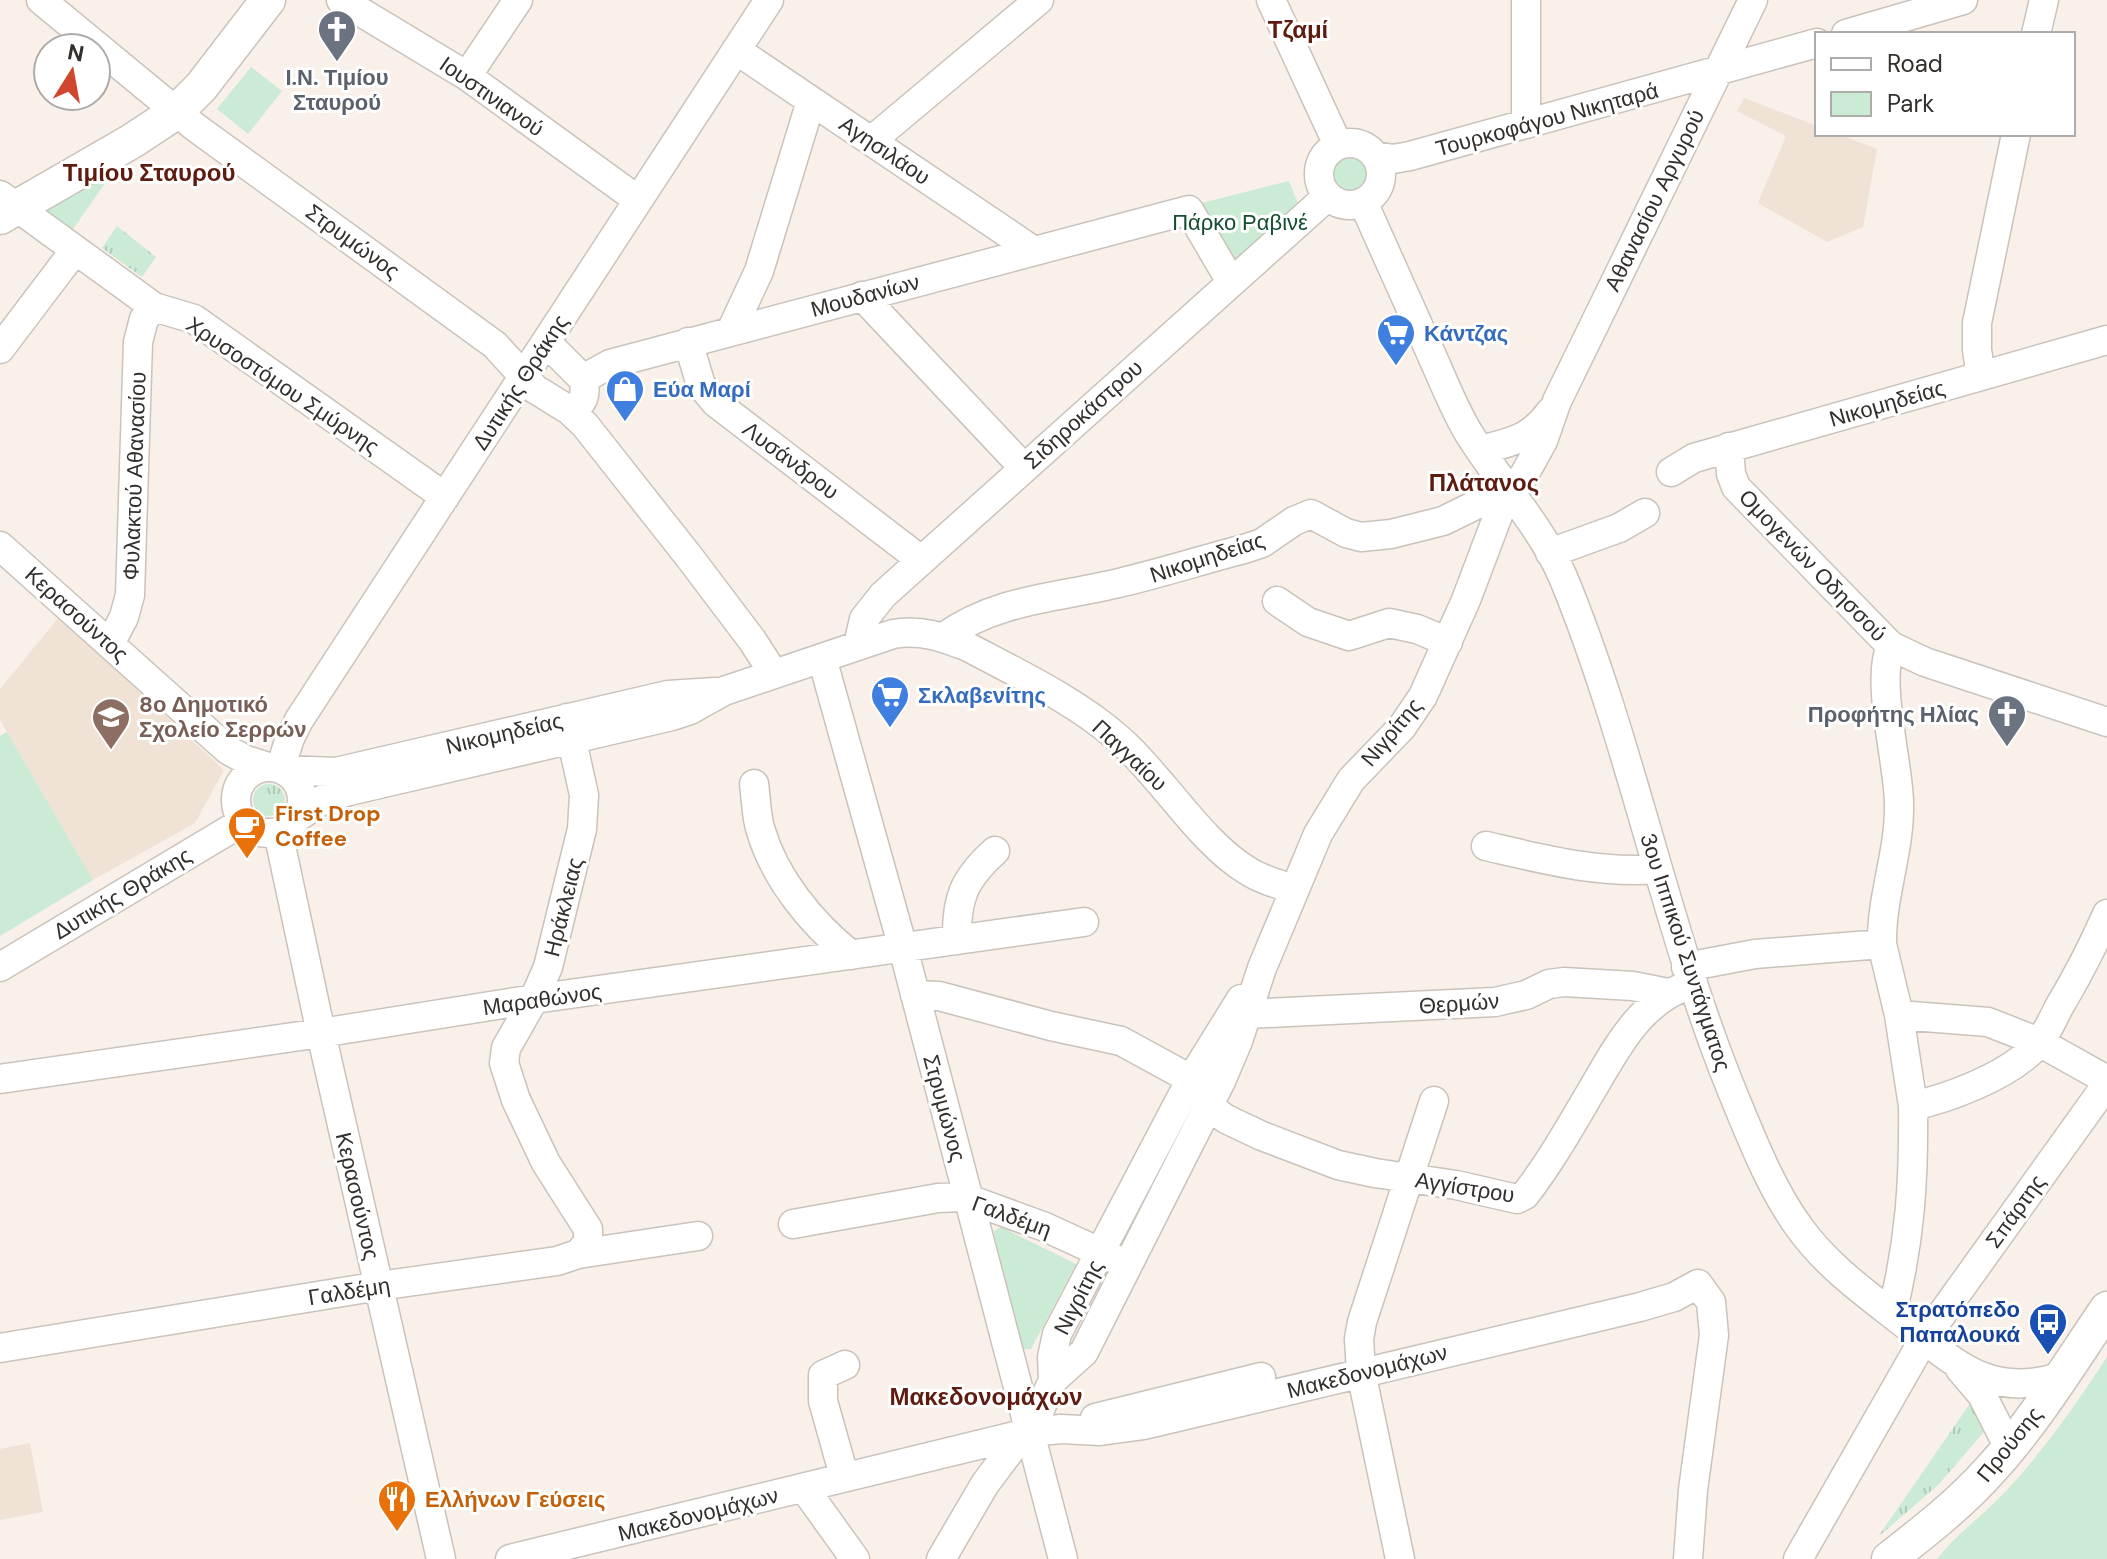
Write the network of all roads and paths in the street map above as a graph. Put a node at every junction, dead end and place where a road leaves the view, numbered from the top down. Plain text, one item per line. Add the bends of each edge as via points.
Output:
1 (41, 0) edge
2 (268, 0) edge
3 (341, 0) edge
4 (518, 0) edge
5 (769, 0) edge
6 (1039, 0) edge
7 (1271, 0) edge
8 (1526, 0) edge
9 (1753, 0) edge
10 (1963, 0) edge
11 (2044, 0) edge
12 (1853, 32) edge
13 (2036, 32) edge
14 (1815, 44) edge
15 (736, 50) junction
16 (1717, 72) junction
17 (467, 76) junction
18 (811, 101) junction
19 (176, 112) junction
20 (1526, 124) junction
21 (2016, 136) edge
22 (871, 141) junction
23 (1338, 145) junction
24 (1375, 156) junction
25 (1328, 196) junction
26 (638, 200) junction
27 (1363, 202) junction
28 (6, 207) edge
29 (75, 250) junction
30 (1034, 251) junction
31 (1231, 282) junction
32 (862, 296) junction
33 (154, 307) junction
34 (731, 331) junction
35 (2107, 340) edge
36 (546, 342) junction
37 (688, 342) junction
38 (0, 349) edge
39 (1981, 376) junction
40 (524, 377) junction
41 (583, 379) junction
42 (1557, 401) junction
43 (569, 410) junction
44 (1729, 447) junction
45 (1480, 450) junction
46 (1024, 468) junction
47 (1671, 472) dead end
48 (1508, 489) junction
49 (445, 497) junction
50 (1645, 513) dead end
51 (0, 546) edge
52 (1550, 553) junction
53 (921, 560) junction
54 (1277, 601) dead end
55 (944, 637) junction
56 (1448, 642) junction
57 (110, 644) junction
58 (858, 645) junction
59 (1891, 646) junction
60 (822, 658) junction
61 (774, 674) junction
62 (2107, 722) edge
63 (570, 729) junction
64 (277, 768) junction
65 (754, 784) dead end
66 (244, 821) junction
67 (288, 824) junction
68 (1486, 846) dead end
69 (995, 851) dead end
70 (1657, 869) junction
71 (1294, 889) junction
72 (2107, 914) edge
73 (1084, 922) dead end
74 (957, 940) junction
75 (1882, 944) junction
76 (903, 948) junction
77 (851, 955) junction
78 (0, 967) edge
79 (1262, 968) junction
80 (1682, 981) junction
81 (915, 995) junction
82 (534, 999) junction
83 (1247, 1014) junction
84 (1899, 1015) junction
85 (321, 1033) junction
86 (2039, 1042) junction
87 (0, 1079) edge
88 (2107, 1082) edge
89 (1200, 1092) junction
90 (1434, 1101) dead end
91 (1913, 1106) junction
92 (1409, 1177) junction
93 (968, 1198) junction
94 (793, 1224) dead end
95 (698, 1236) dead end
96 (1100, 1252) junction
97 (578, 1254) junction
98 (1129, 1267) junction
99 (379, 1286) junction
100 (2107, 1309) edge
101 (1892, 1313) junction
102 (1924, 1339) junction
103 (0, 1348) edge
104 (1949, 1357) junction
105 (1360, 1363) junction
106 (845, 1365) dead end
107 (2060, 1377) junction
108 (1053, 1380) junction
109 (1027, 1433) junction
110 (2009, 1448) junction
111 (842, 1478) junction
112 (798, 1490) junction
113 (1939, 1519) junction
114 (597, 1553) edge
115 (441, 1559) edge
116 (510, 1559) edge
117 (855, 1559) edge
118 (941, 1559) edge
119 (1063, 1559) edge
120 (1400, 1559) edge
121 (1688, 1559) edge
122 (1798, 1559) edge
123 (1889, 1559) edge
124 (1921, 1559) edge

1 - 19 street, Στρυμώνος
2 - 19 main road
3 - 17 street, Ιουστινιανού
4 - 17 street
5 - 15 street, Δυτικής Θράκης
6 - 22 street
7 - 23 street
8 - 20 street
9 - 16 street, Αθανασίου Αργυρού
10 - 12 street
11 - 13 street
14 - 16 street, Τουρκοφάγου Νικηταρά
15 - 18 street, Αγησιλάου
15 - 26 street, Δυτικής Θράκης
16 - 20 street, Τουρκοφάγου Νικηταρά
16 - 42 street, Αθανασίου Αργυρού
17 - 26 street, Ιουστινιανού
18 - 22 street, Αγησιλάου
18 - 34 street via 759,271
19 - 28 main road
19 - 40 street, Στρυμώνος via 495,345
20 - 24 street, Τουρκοφάγου Νικηταρά via 1400,158
21 - 39 street via 1977,323
22 - 30 street, Αγησιλάου
23 - 24 street via 1357,143
23 - 25 street via 1320,165 1320,183
24 - 27 street via 1381,179
25 - 27 street via 1344,204
25 - 31 street, Σιδηροκάστρου
26 - 36 street, Δυτικής Θράκης
27 - 45 street, 3ου Ιππικού Συντάγματος via 1456,409
28 - 29 street, Χρυσοστόμου Σμύρνης
29 - 33 street, Χρυσοστόμου Σμύρνης
29 - 38 street
30 - 31 street, Μουδανίων via 1189,210
30 - 32 street, Μουδανίων
31 - 46 street, Σιδηροκάστρου
32 - 34 street, Μουδανίων
32 - 46 street
33 - 49 street, Χρυσοστόμου Σμύρνης via 194,319
33 - 57 street, Φυλακτού Αθανασίου via 144,319 138,342 130,595
34 - 37 street, Μουδανίων
35 - 39 street, Νικομηδείας
36 - 40 street, Δυτικής Θράκης
36 - 41 street
37 - 41 street, Μουδανίων via 610,364
37 - 53 street, Λυσάνδρου via 697,377 716,403
39 - 44 street, Νικομηδείας
40 - 43 street, Στρυμώνος
40 - 49 street, Δυτικής Θράκης
41 - 43 street via 584,399
42 - 45 street, Αθανασίου Αργυρού via 1529,435
42 - 48 street, Αθανασίου Αργυρού via 1531,465
43 - 61 street via 690,558
44 - 47 street, Νικομηδείας via 1684,462
44 - 59 street, Ομογενών Οδησσού via 1736,487
45 - 48 street, 3ου Ιππικού Συντάγματος
46 - 53 street, Σιδηροκάστρου
48 - 52 street, 3ου Ιππικού Συντάγματος
48 - 55 street, Νικομηδείας via 1443,521 1383,535 1352,535 1316,515 1305,515 1262,543 1117,584 995,609
48 - 56 street, Νιγρίτης
49 - 64 street, Δυτικής Θράκης via 299,720
50 - 52 street
51 - 57 street, Κερασούντος
52 - 70 street, 3ου Ιππικού Συντάγματος via 1601,684
53 - 58 street, Σιδηροκάστρου via 869,610
54 - 56 street via 1308,622 1349,636 1389,623
55 - 58 street, Παγγαίου via 906,632
55 - 71 street, Παγγαίου via 1104,726 1234,861
56 - 71 street, Νιγρίτης via 1406,721 1342,791
57 - 64 street, Κερασούντος via 228,750
58 - 60 street, Νικομηδείας
59 - 62 street, Ομογενών Οδησσού
59 - 75 street via 1887,677 1899,810
60 - 61 street, Νικομηδείας
60 - 76 street, Στρυμώνος
61 - 63 street, Νικομηδείας via 724,691 668,695
63 - 64 street, Νικομηδείας via 336,772
63 - 67 street, Νικομηδείας via 325,798
63 - 82 street, Ηράκλειας via 584,795 582,829 548,967
64 - 66 street via 247,775 238,788 236,804
64 - 67 street via 301,792 302,801
65 - 77 street via 761,831 782,874 821,931
66 - 67 street via 263,833
66 - 78 street, Δυτικής Θράκης
67 - 85 street, Κερασούντος
68 - 70 street via 1619,871
69 - 74 street via 964,887
70 - 80 street, 3ου Ιππικού Συντάγματος
71 - 79 street, Νιγρίτης
72 - 86 street
73 - 74 street, Μαραθώνος
74 - 76 street, Μαραθώνος
75 - 80 street via 1755,954
75 - 84 street
76 - 77 street, Μαραθώνος
76 - 81 street, Στρυμώνος
77 - 82 street, Μαραθώνος
79 - 83 street, Νιγρίτης
79 - 89 street, Νιγρίτης
80 - 83 street, Θερμών via 1564,982 1495,1002
80 - 92 street, Αγγίστρου via 1628,1030 1556,1151 1521,1198
80 - 101 street, 3ου Ιππικού Συντάγματος via 1788,1210 1831,1263
81 - 89 street, Αγγίστρου via 939,996 1114,1038 1154,1057
81 - 93 street, Στρυμώνος
82 - 85 street, Μαραθώνος
82 - 97 street, Ηράκλειας via 506,1048 504,1063 546,1163 590,1233
83 - 89 street, Νιγρίτης
84 - 86 street, Σπάρτης via 1988,1022
84 - 91 street
85 - 87 street, Μαραθώνος
85 - 99 street, Κερασούντος
86 - 88 street, Σπάρτης
86 - 91 street via 2005,1069
88 - 102 street, Σπάρτης
89 - 92 street, Αγγίστρου via 1231,1122 1326,1162
89 - 96 street, Νιγρίτης
89 - 98 street, Νιγρίτης
90 - 92 street
91 - 101 street via 1910,1223
92 - 105 street via 1362,1322
93 - 94 street, Γαλδέμη via 938,1198
93 - 96 street, Γαλδέμη
93 - 109 street, Στρυμώνος
95 - 97 street, Γαλδέμη
96 - 98 street, Γαλδέμη
96 - 108 street, Νιγρίτης via 1057,1334
97 - 99 street, Γαλδέμη
98 - 108 street, Νιγρίτης via 1084,1352
99 - 103 street, Γαλδέμη
99 - 115 street, Κερασούντος
100 - 107 main road, Προύσης
101 - 102 street, 3ου Ιππικού Συντάγματος
102 - 104 street, 3ου Ιππικού Συντάγματος
102 - 122 street, Σπάρτης
104 - 107 street via 2011,1385
104 - 110 street via 1982,1395
105 - 109 street, Μακεδονομάχων via 1140,1405 1061,1429
105 - 120 street
105 - 121 street, Μακεδονομάχων via 1653,1284 1698,1284 1711,1302 1714,1335
106 - 111 street via 823,1375 823,1401
107 - 110 main road, Προύσης
108 - 109 street, Νιγρίτης
109 - 111 street, Μακεδονομάχων
109 - 118 street, Νιγρίτης via 985,1484
109 - 119 street, Στρυμώνος
110 - 113 main road, Προύσης
111 - 112 street, Μακεδονομάχων
112 - 114 street, Μακεδονομάχων via 761,1517
112 - 117 street
113 - 123 main road, Προύσης
113 - 124 main road
114 - 116 street, Μακεδονομάχων

